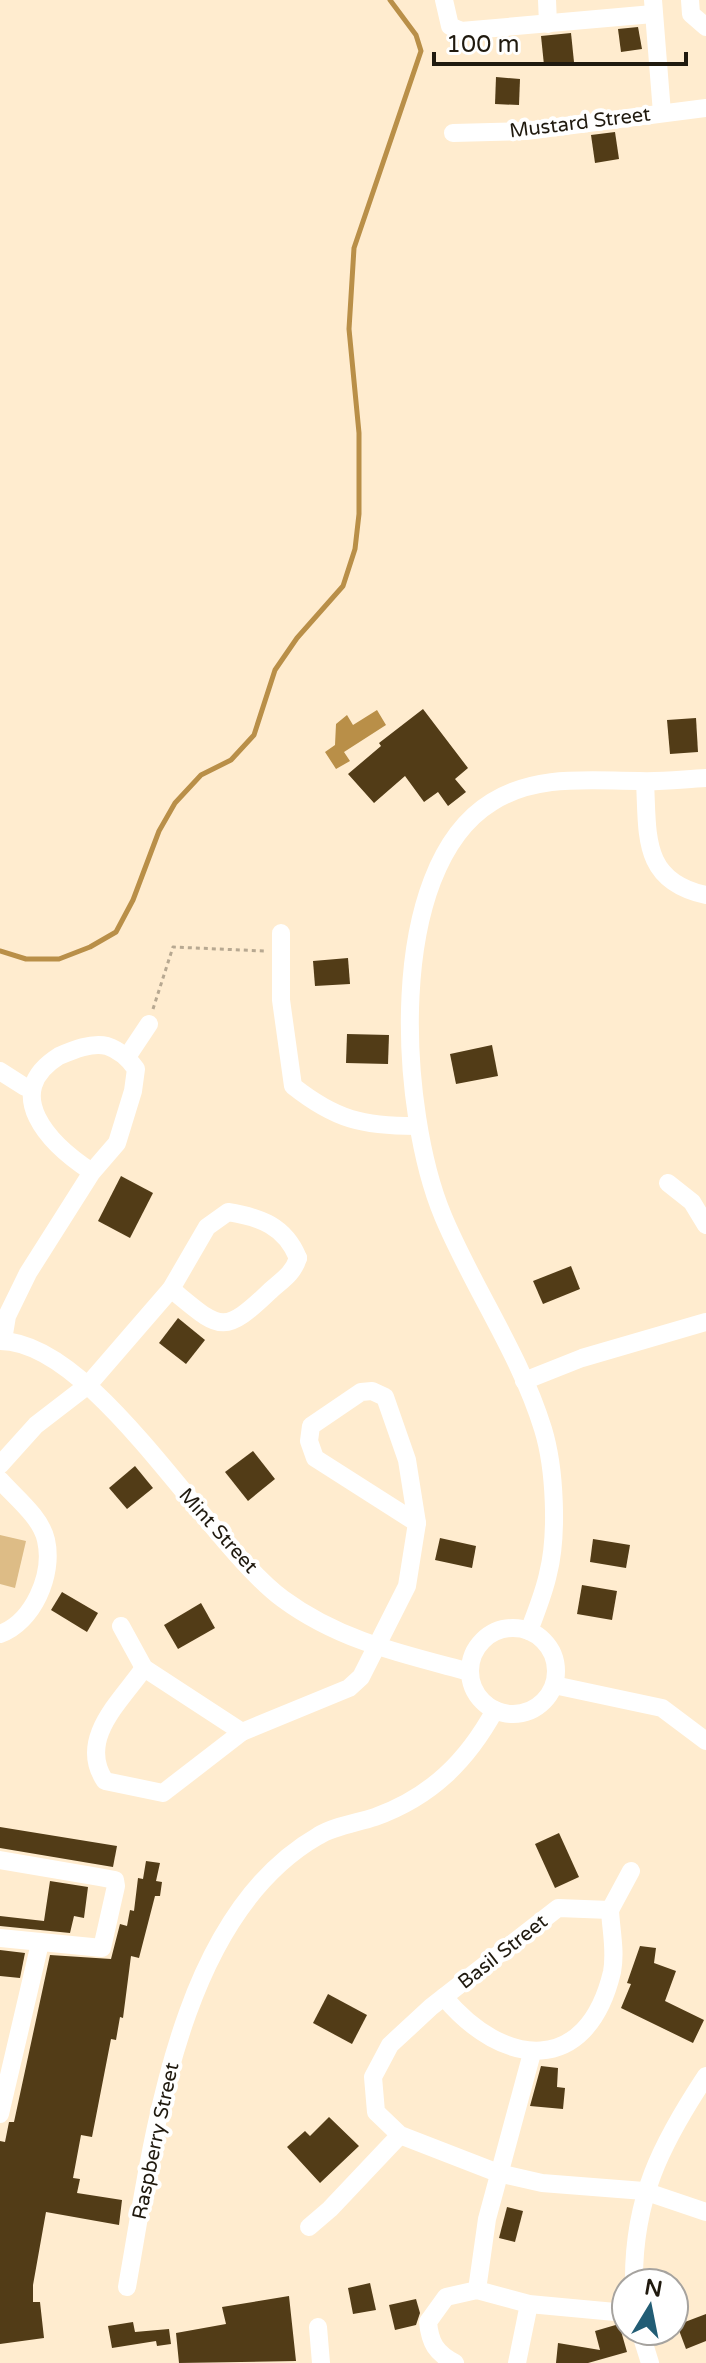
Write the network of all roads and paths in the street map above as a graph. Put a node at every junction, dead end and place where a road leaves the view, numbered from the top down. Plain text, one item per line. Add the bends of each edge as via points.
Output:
1 (444, 0) edge
2 (547, 0) edge
3 (690, 0) edge
4 (653, 7) edge
5 (548, 24) junction
6 (706, 27) edge
7 (706, 108) edge
8 (662, 113) junction
9 (453, 133) dead end
10 (706, 778) edge
11 (645, 782) junction
12 (706, 895) edge
13 (281, 942) joint
14 (149, 1024) joint
15 (127, 1057) junction
16 (0, 1071) edge
17 (25, 1087) junction
18 (416, 1126) junction
19 (92, 1172) junction
20 (668, 1183) dead end
21 (706, 1225) edge
22 (171, 1289) junction
23 (706, 1322) edge
24 (2, 1340) edge
25 (524, 1381) junction
26 (88, 1385) junction
27 (0, 1465) edge
28 (0, 1480) edge
29 (417, 1523) junction
30 (121, 1626) dead end
31 (529, 1631) junction
32 (0, 1634) edge
33 (374, 1647) junction
34 (144, 1668) junction
35 (470, 1672) junction
36 (554, 1685) junction
37 (495, 1710) junction
38 (242, 1732) junction
39 (706, 1741) edge
40 (0, 1860) edge
41 (631, 1871) dead end
42 (610, 1910) junction
43 (0, 1938) edge
44 (40, 1943) junction
45 (444, 1997) junction
46 (532, 2053) junction
47 (706, 2076) edge
48 (0, 2114) edge
49 (400, 2135) junction
50 (498, 2173) junction
51 (644, 2191) junction
52 (706, 2212) edge
53 (309, 2227) dead end
54 (636, 2267) edge
55 (127, 2287) dead end
56 (477, 2290) junction
57 (529, 2304) junction
58 (610, 2312) edge
59 (318, 2327) dead end
60 (321, 2363) edge
61 (455, 2363) edge
62 (517, 2363) edge

1 - 5 street via 450,26 461,31
2 - 5 street
3 - 6 street via 691,14
4 - 5 street
4 - 8 street
7 - 8 street, Mustard Street
8 - 9 street, Mustard Street via 526,131
10 - 11 street
11 - 12 street via 657,869
11 - 18 street via 545,782 492,802 460,830 439,863 421,917 411,1004
13 - 14 path via 173,947
13 - 18 street via 285,1090 368,1126
14 - 15 street
15 - 17 street via 106,1046 77,1048 30,1074
15 - 19 street via 136,1069 133,1091 117,1143
16 - 17 street
17 - 19 street via 25,1108 38,1130
18 - 25 street via 443,1215
19 - 24 street via 28,1273 7,1316
20 - 21 street via 692,1202
22 - 22 street via 207,1227 228,1212 257,1217 290,1238 306,1258 243,1318 226,1324 207,1320
22 - 26 street
23 - 25 street
24 - 26 street, Mint Street via 40,1351
25 - 31 street via 544,1430 553,1541 549,1574
26 - 27 street via 36,1425
26 - 33 street, Mint Street via 259,1578 318,1622
28 - 32 street via 33,1515 46,1539 46,1569 36,1602 16,1628
29 - 29 street via 315,1458 309,1441 311,1426 374,1385 385,1397 407,1460
29 - 33 street via 407,1586
30 - 34 street
31 - 35 street via 515,1628 488,1636 478,1645
31 - 36 street via 549,1648
33 - 35 street, Mint Street
33 - 38 street via 361,1677 349,1688
34 - 38 street
34 - 38 street via 112,1708 97,1744 95,1765 105,1781 163,1793
35 - 37 street via 477,1695
36 - 37 street via 530,1711
36 - 39 street via 662,1708
37 - 55 street, Raspberry Street via 470,1753 453,1770 400,1806 319,1835 264,1877 216,1947 165,2079
40 - 44 street via 115,1880 102,1948
41 - 42 street
42 - 45 street, Basil Street via 558,1908
42 - 46 street via 611,1973 588,2023 557,2050
43 - 44 street
44 - 48 street
45 - 46 street, Basil Street via 465,2022
45 - 49 street, Basil Street via 390,2045 373,2077 376,2112
46 - 50 street
47 - 51 street via 678,2118
49 - 50 street
49 - 53 street
50 - 51 street via 542,2183
50 - 56 street
51 - 52 street
51 - 54 street
56 - 57 street
56 - 61 street via 446,2297 428,2322 430,2342
57 - 58 street
57 - 62 street
59 - 60 street

